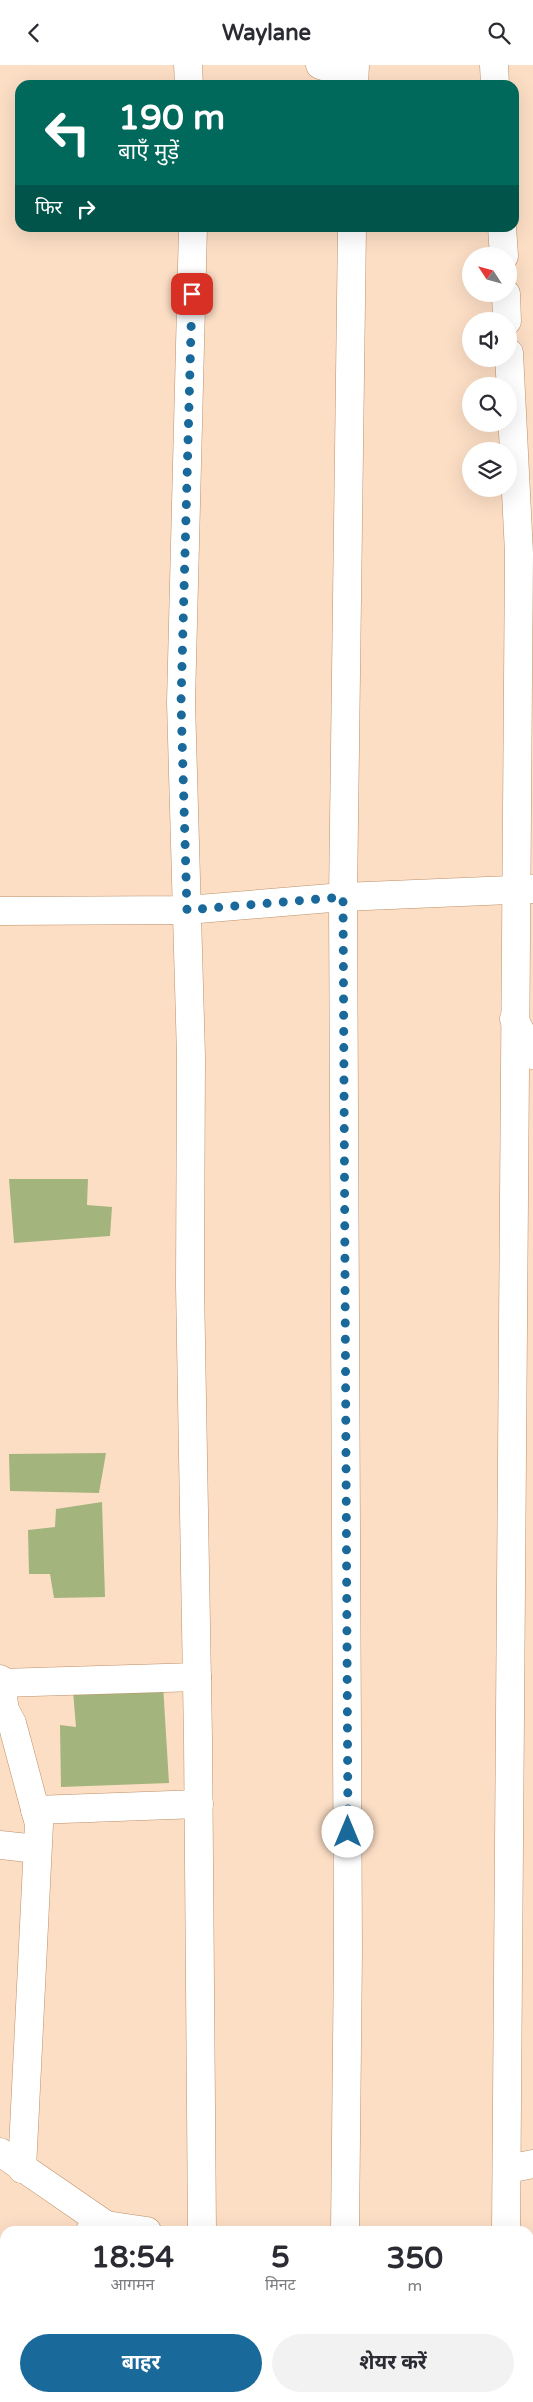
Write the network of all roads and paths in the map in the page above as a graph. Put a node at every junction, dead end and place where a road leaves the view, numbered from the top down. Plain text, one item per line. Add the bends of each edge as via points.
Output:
1 (188, 65) edge
2 (320, 65) edge
3 (494, 65) edge
4 (354, 75) edge
5 (188, 80) edge
6 (495, 80) edge
7 (193, 232) edge
8 (352, 232) edge
9 (502, 232) edge
10 (503, 247) edge
11 (510, 367) edge
12 (524, 890) edge
13 (343, 897) junction
14 (187, 910) junction
15 (0, 911) edge
16 (514, 1019) junction
17 (533, 1055) edge
18 (197, 1677) junction
19 (0, 1681) edge
20 (198, 1804) junction
21 (35, 1810) junction
22 (0, 1845) edge
23 (37, 1849) junction
24 (0, 2152) edge
25 (520, 2167) edge
26 (22, 2169) junction
27 (96, 2226) edge
28 (202, 2226) edge
29 (345, 2226) edge
30 (507, 2226) edge

1 - 5 main road
2 - 4 main road
3 - 6 main road
7 - 14 main road via 181,702
8 - 13 main road
9 - 10 main road
11 - 12 main road via 519,553
12 - 13 main road
12 - 16 main road
13 - 14 main road
13 - 29 main road via 348,1941
14 - 15 main road
14 - 18 main road
16 - 17 main road
16 - 25 main road
18 - 19 main road
18 - 20 main road
19 - 21 main road via 5,1710 12,1723
20 - 21 main road
20 - 28 main road
21 - 23 main road via 39,1824
22 - 23 main road
23 - 26 main road
24 - 26 main road
25 - 30 main road
26 - 27 main road via 68,2197

